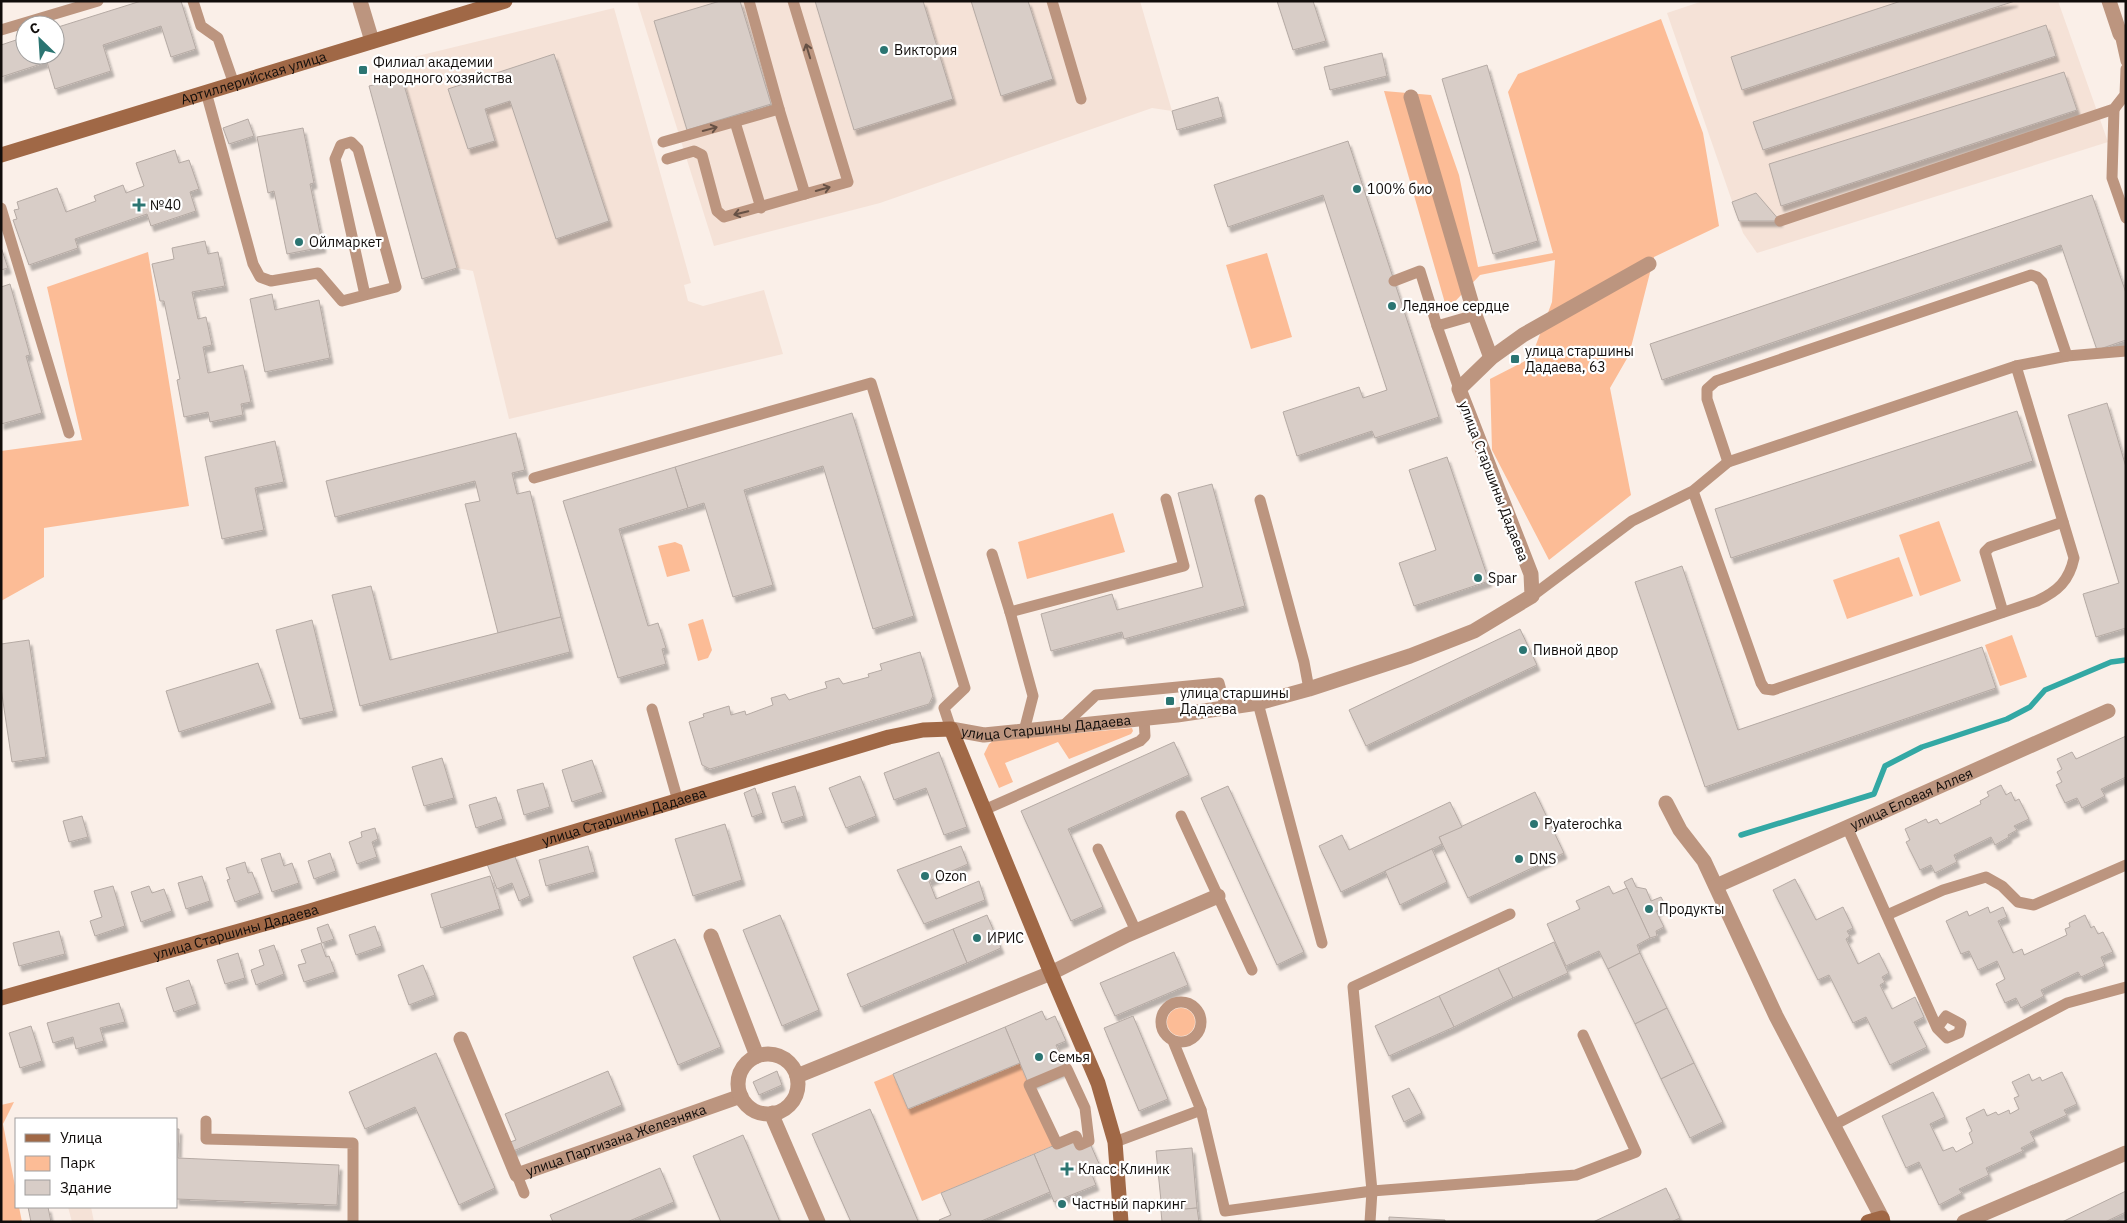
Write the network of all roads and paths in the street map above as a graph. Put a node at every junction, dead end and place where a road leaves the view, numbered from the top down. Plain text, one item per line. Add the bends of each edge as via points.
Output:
1 (98, 1) edge
2 (193, 1) edge
3 (360, 1) edge
4 (506, 1) edge
5 (749, 1) edge
6 (793, 1) edge
7 (1052, 1) edge
8 (2108, 1) edge
9 (1, 30) edge
10 (2123, 33) edge
11 (372, 41) junction
12 (2126, 61) edge
13 (2126, 69) edge
14 (234, 84) junction
15 (206, 92) junction
16 (1411, 97) dead end
17 (1082, 99) dead end
18 (779, 109) junction
19 (2114, 109) junction
20 (735, 122) junction
21 (663, 142) dead end
22 (1, 155) edge
23 (667, 159) dead end
24 (805, 194) junction
25 (1, 208) edge
26 (761, 208) junction
27 (2126, 218) edge
28 (1780, 221) dead end
29 (1649, 264) dead end
30 (1394, 280) dead end
31 (365, 295) junction
32 (1475, 315) junction
33 (1436, 326) junction
34 (2126, 351) edge
35 (2066, 356) junction
36 (1491, 358) junction
37 (2016, 366) junction
38 (1458, 390) junction
39 (69, 432) dead end
40 (1728, 462) junction
41 (534, 478) dead end
42 (1692, 490) junction
43 (1166, 499) dead end
44 (1260, 500) dead end
45 (2063, 522) junction
46 (992, 554) dead end
47 (1532, 596) junction
48 (1010, 612) junction
49 (2003, 612) junction
50 (1309, 689) junction
51 (1258, 704) junction
52 (652, 709) dead end
53 (1226, 709) junction
54 (2108, 711) dead end
55 (1144, 718) junction
56 (1062, 727) junction
57 (951, 729) junction
58 (1024, 731) junction
59 (678, 801) junction
60 (1666, 803) dead end
61 (984, 810) junction
62 (1181, 816) dead end
63 (1847, 826) junction
64 (1098, 849) dead end
65 (2126, 865) edge
66 (1716, 886) junction
67 (1218, 896) junction
68 (1510, 914) dead end
69 (1887, 915) junction
70 (1136, 931) junction
71 (711, 936) dead end
72 (1322, 943) dead end
73 (1252, 970) dead end
74 (1051, 973) junction
75 (2126, 987) edge
76 (1, 998) edge
77 (1937, 1028) dead end
78 (1583, 1035) dead end
79 (461, 1039) dead end
80 (1173, 1041) dead end
81 (757, 1056) junction
82 (1095, 1075) junction
83 (797, 1076) junction
84 (1075, 1085) junction
85 (741, 1096) junction
86 (1200, 1110) junction
87 (773, 1113) junction
88 (206, 1121) dead end
89 (1834, 1126) junction
90 (1115, 1142) junction
91 (2126, 1153) edge
92 (518, 1176) junction
93 (1372, 1191) junction
94 (524, 1192) dead end
95 (1117, 1220) edge
96 (1878, 1220) edge
97 (353, 1222) edge
98 (818, 1222) edge
99 (1370, 1222) edge
100 (1964, 1222) edge

1 - 9 lane
2 - 14 lane via 201,26 218,38
3 - 11 street
4 - 11 street, Артиллерийская улица
5 - 18 lane
24 -> 6 lane via 848,182
7 - 17 lane
8 - 10 street
10 - 12 lane
11 - 14 street, Артиллерийская улица
13 - 19 lane via 2125,95
14 - 15 street, Артиллерийская улица
15 - 22 street, Артиллерийская улица
15 - 31 lane via 253,264 260,277 271,281 318,273 342,301
16 - 32 street
18 - 20 lane
18 - 24 lane
19 - 27 lane via 2112,178
19 - 28 lane
21 -> 20 lane
20 - 26 lane
26 -> 23 lane via 724,217 718,211 702,156 694,151
24 - 26 lane
25 - 39 lane
29 - 36 street, улица Старшины Дадаева via 1523,334
30 - 33 lane via 1420,272
31 - 31 lane via 396,287 361,157 351,142 341,145 335,159
32 - 33 lane
32 - 36 street
33 - 38 lane
34 - 35 lane
35 - 37 lane
35 - 40 lane via 2042,282 2031,275 1716,381 1707,388 1707,399
36 - 38 street, улица Старшины Дадаева
37 - 40 lane
37 - 45 lane
38 - 47 street, улица Старшины Дадаева via 1531,574
40 - 42 lane
41 - 57 lane via 871,382 965,688 944,708
42 - 47 lane via 1632,521
42 - 49 lane via 1765,689 1773,690
43 - 48 lane via 1184,566
44 - 50 lane
45 - 49 lane via 2074,558 2072,571 2065,582 2054,592
45 - 49 lane via 1990,547 1985,552
46 - 48 lane
47 - 50 street, улица Старшины Дадаева via 1474,631
48 - 58 lane via 1033,696
50 - 51 street, улица Старшины Дадаева
51 - 53 street, улица Старшины Дадаева
51 - 72 lane
52 - 59 lane
53 - 55 street, улица Старшины Дадаева
53 - 56 lane via 1219,683 1096,694
54 - 63 street, улица Еловая Аллея
55 - 56 street, улица Старшины Дадаева
55 - 61 lane via 1145,736 1140,742
56 - 58 street, улица Старшины Дадаева
57 - 58 street, улица Старшины Дадаева via 984,735
57 - 59 street, улица Старшины Дадаева via 923,730 889,737
57 - 61 street
59 - 76 street, улица Старшины Дадаева via 310,911
60 - 66 street via 1680,830 1704,861
61 - 74 street
62 - 67 lane
63 - 66 street, улица Еловая Аллея
63 - 69 lane
64 - 70 lane
65 - 69 lane via 2034,905 2018,902 1986,876 1943,890
66 - 89 street via 1776,1016
67 - 70 street
67 - 73 lane
68 - 93 lane via 1353,987
69 - 77 lane
70 - 74 street
71 - 81 street
74 - 82 street
74 - 83 street
75 - 89 lane via 2067,1003
78 - 93 lane via 1636,1152 1576,1174
79 - 92 street, улица Партизана Железняка
80 - 86 lane
81 - 83 street via 774,1054 783,1057
81 - 85 street via 742,1070 739,1078
82 - 84 lane
82 - 90 street
83 - 87 street via 792,1103
84 - 84 lane via 1085,1108 1089,1141 1080,1145 1076,1136 1057,1144 1029,1085 1067,1069
85 - 87 street via 758,1112
85 - 92 street, улица Партизана Железняка
86 - 90 lane
86 - 93 lane via 1225,1211
87 - 98 street
88 - 97 lane via 206,1140 353,1143
89 - 96 street
90 - 95 street
91 - 100 street
92 - 94 lane
93 - 99 lane

